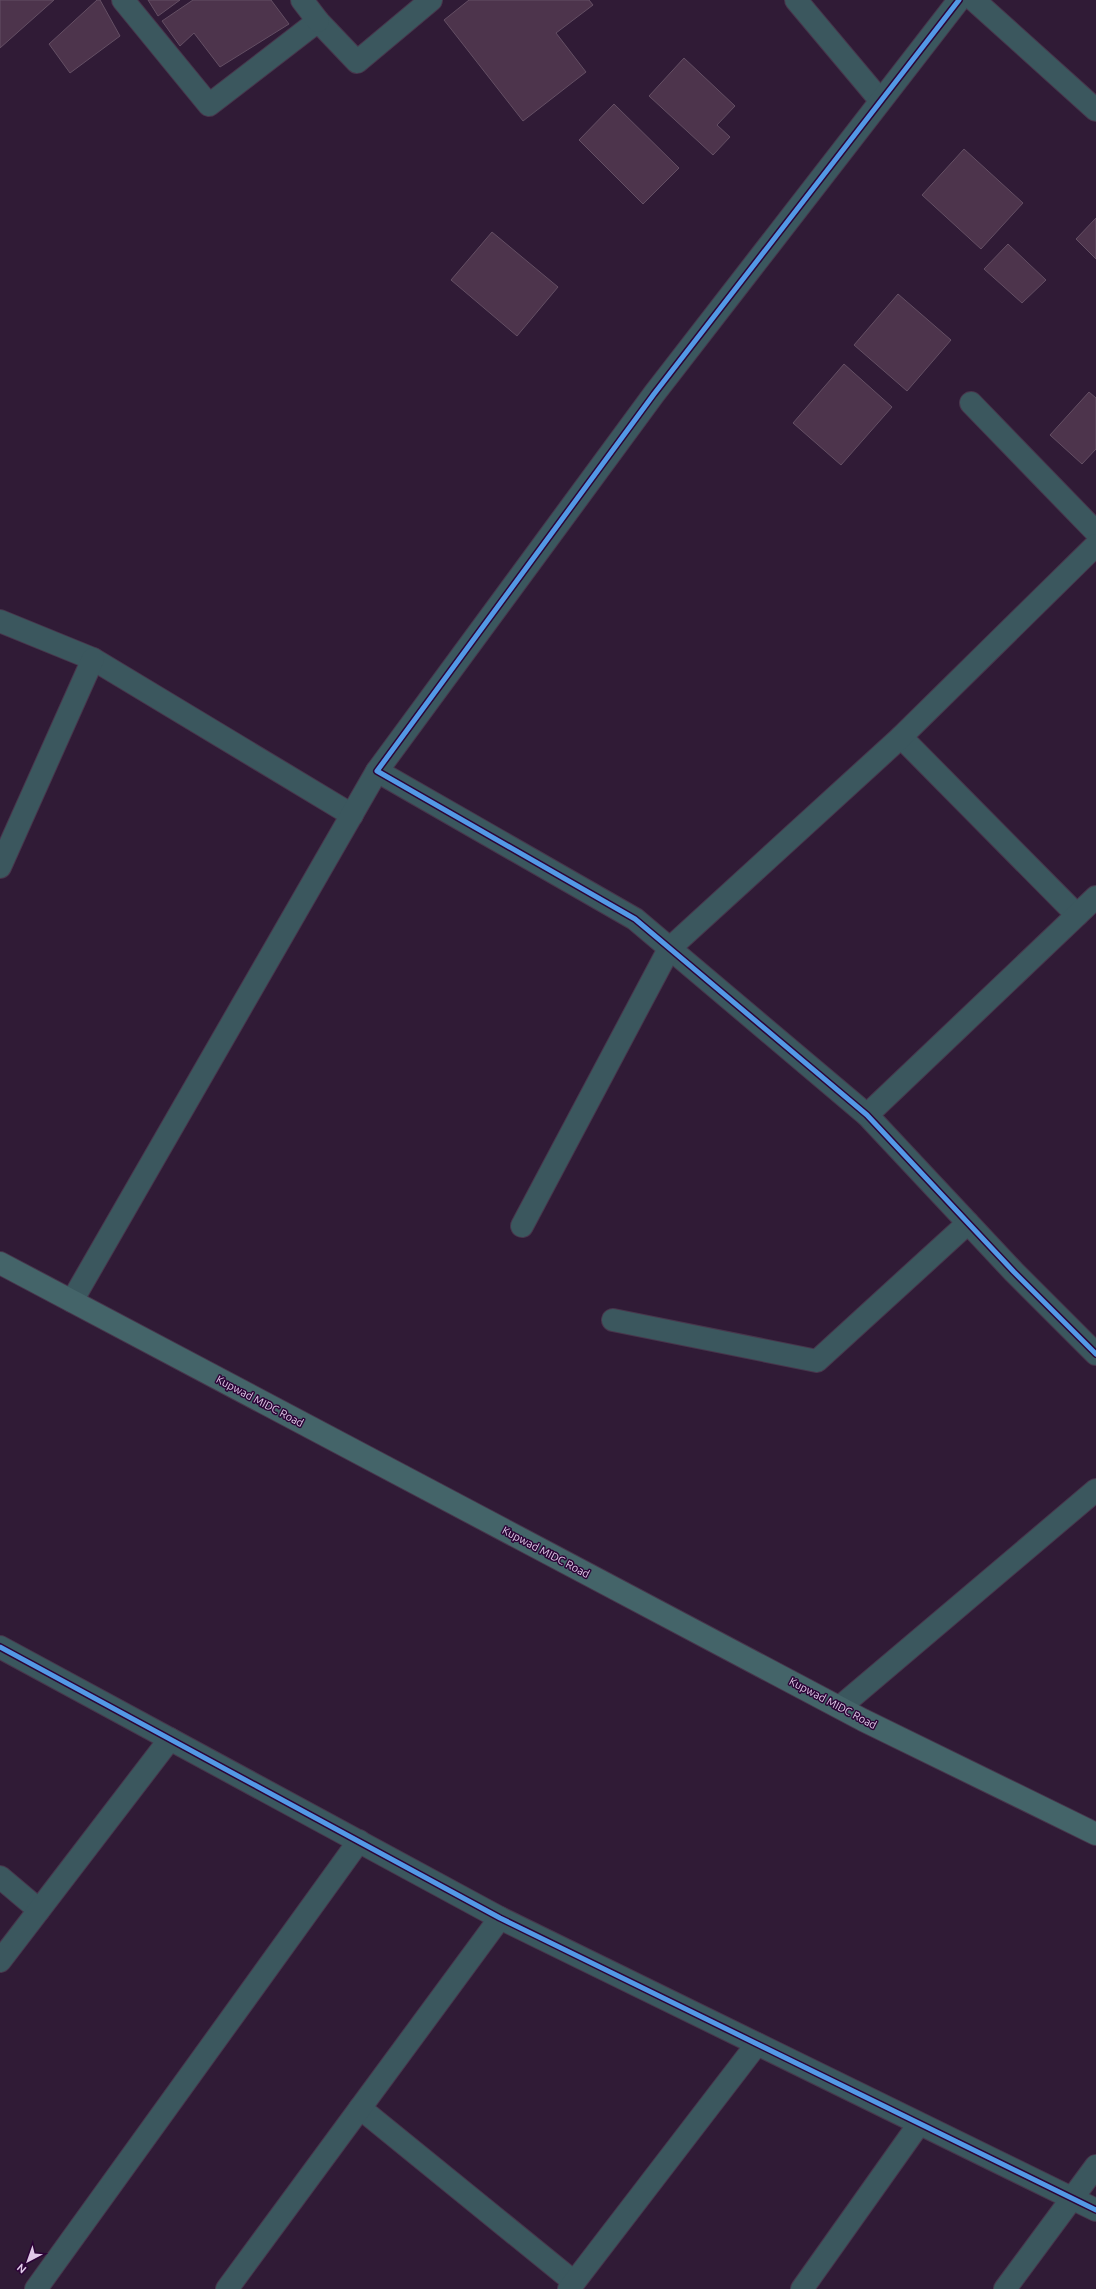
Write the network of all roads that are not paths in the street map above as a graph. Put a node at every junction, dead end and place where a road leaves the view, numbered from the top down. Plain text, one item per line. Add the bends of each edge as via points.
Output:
1 (122, 0) edge
2 (302, 0) edge
3 (431, 0) edge
4 (796, 0) edge
5 (959, 0) edge
6 (974, 0) edge
7 (318, 21) junction
8 (880, 100) junction
9 (1096, 110) edge
10 (970, 403) dead end
11 (1096, 532) edge
12 (1096, 545) edge
13 (0, 621) edge
14 (93, 659) junction
15 (901, 737) junction
16 (377, 771) junction
17 (352, 815) junction
18 (0, 867) edge
19 (1096, 897) edge
20 (1077, 915) junction
21 (669, 949) junction
22 (867, 1115) junction
23 (968, 1223) junction
24 (522, 1226) dead end
25 (0, 1263) edge
26 (72, 1301) junction
27 (613, 1320) dead end
28 (1096, 1354) edge
29 (1096, 1490) edge
30 (0, 1647) edge
31 (840, 1707) junction
32 (170, 1739) junction
33 (1096, 1834) edge
34 (360, 1842) junction
35 (0, 1878) edge
36 (39, 1910) junction
37 (500, 1918) junction
38 (0, 1961) edge
39 (757, 2044) junction
40 (360, 2108) junction
41 (919, 2124) junction
42 (1096, 2166) edge
43 (1073, 2199) junction
44 (1096, 2210) edge
45 (571, 2286) edge
46 (36, 2289) edge
47 (227, 2289) edge
48 (802, 2289) edge
49 (1005, 2289) edge

1 - 7 street via 209,105
2 - 7 street
3 - 7 street via 357,62
4 - 8 street
5 - 8 street
6 - 9 street
8 - 16 street via 654,394
10 - 11 street
12 - 15 street
13 - 14 street
14 - 17 street
14 - 18 street
15 - 20 street
15 - 21 street
16 - 17 street
16 - 21 street via 634,919
17 - 26 street
19 - 20 street
20 - 22 street
21 - 22 street
21 - 24 street
22 - 23 street
23 - 27 street via 817,1361
23 - 28 street
25 - 26 main road, Kupwad MIDC Road
26 - 31 main road, Kupwad MIDC Road
29 - 31 street
30 - 32 street
31 - 33 main road, Kupwad MIDC Road
32 - 34 street
32 - 36 street
34 - 37 street
34 - 46 street
35 - 36 street
36 - 38 street
37 - 39 street
37 - 40 street
39 - 41 street
39 - 45 street
40 - 45 street
40 - 47 street
41 - 43 street
41 - 48 street
42 - 43 street
43 - 44 street
43 - 49 street

